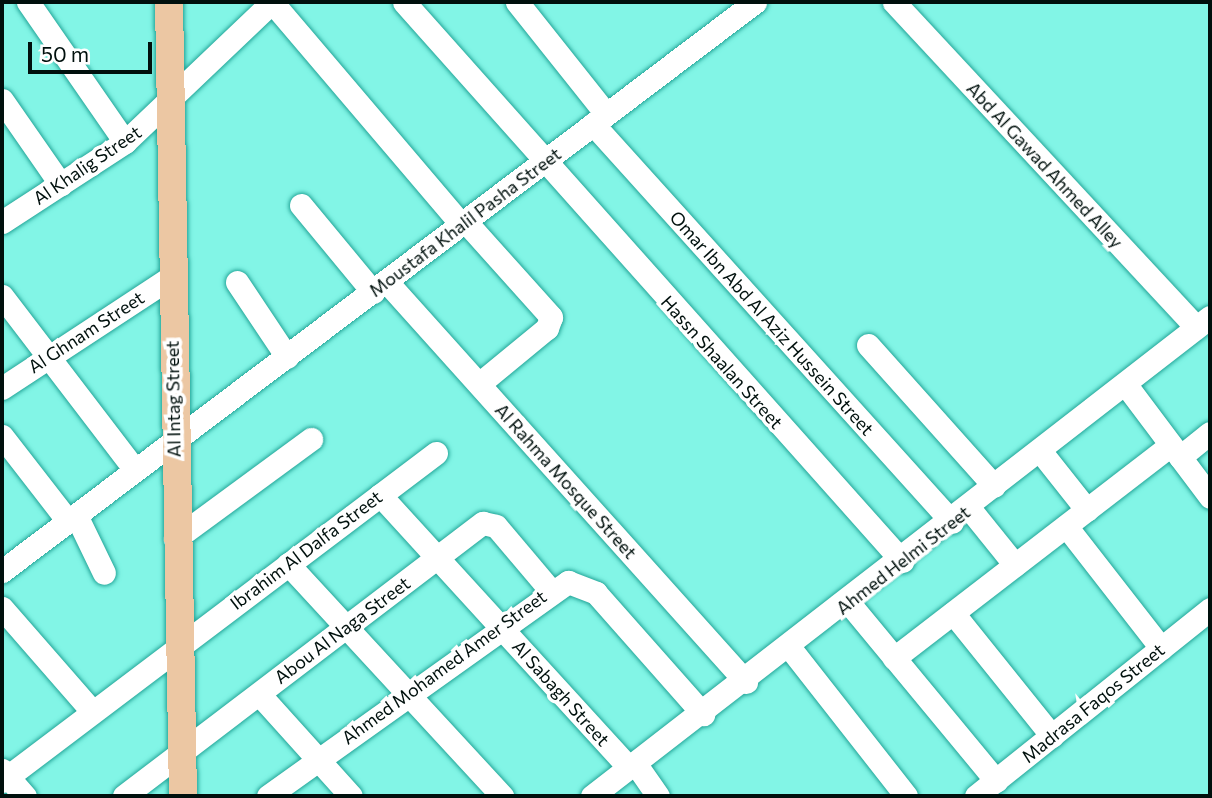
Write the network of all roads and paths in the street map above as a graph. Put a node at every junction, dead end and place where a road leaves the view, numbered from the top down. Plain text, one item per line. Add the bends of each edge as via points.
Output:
1 (28, 2) edge
2 (169, 2) edge
3 (272, 2) edge
4 (404, 2) edge
5 (517, 2) edge
6 (755, 2) edge
7 (894, 2) edge
8 (2, 100) edge
9 (170, 104) junction
10 (600, 119) junction
11 (125, 142) junction
12 (542, 163) junction
13 (61, 185) junction
14 (301, 205) dead end
15 (2, 222) edge
16 (463, 222) junction
17 (171, 277) junction
18 (237, 282) dead end
19 (379, 286) junction
20 (2, 296) edge
21 (1203, 322) edge
22 (868, 345) dead end
23 (48, 357) junction
24 (287, 357) junction
25 (479, 384) junction
26 (1126, 385) junction
27 (2, 388) edge
28 (1210, 433) edge
29 (2, 436) edge
30 (311, 439) dead end
31 (174, 441) junction
32 (1176, 451) junction
33 (1041, 452) junction
34 (436, 453) dead end
35 (135, 470) junction
36 (994, 486) junction
37 (380, 495) junction
38 (1210, 497) edge
39 (1087, 510) junction
40 (960, 515) junction
41 (72, 518) junction
42 (1066, 526) junction
43 (175, 539) junction
44 (437, 558) junction
45 (902, 561) junction
46 (288, 564) junction
47 (1016, 565) junction
48 (2, 571) edge
49 (104, 573) dead end
50 (550, 590) junction
51 (849, 603) junction
52 (2, 608) edge
53 (1210, 609) edge
54 (953, 613) junction
55 (500, 626) junction
56 (346, 627) junction
57 (177, 646) junction
58 (1161, 648) junction
59 (790, 649) junction
60 (894, 658) junction
61 (746, 682) junction
62 (259, 694) junction
63 (408, 694) junction
64 (92, 711) junction
65 (703, 714) junction
66 (1052, 736) junction
67 (181, 752) junction
68 (318, 759) junction
69 (632, 765) junction
70 (4, 776) edge
71 (996, 781) junction
72 (25, 796) edge
73 (124, 796) edge
74 (183, 796) edge
75 (268, 796) edge
76 (351, 796) edge
77 (502, 796) edge
78 (592, 796) edge
79 (658, 796) edge
80 (906, 796) edge
81 (976, 796) edge

1 - 11 street
2 - 9 main road, Al Intag Street
3 - 9 street, Al Khalig Street
3 - 16 street
4 - 12 street, Hassn Shaalan Street
5 - 10 street, Omar Ibn Abd Al Aziz Hussein Street
6 - 10 street, Moustafa Khalil Pasha Street
7 - 21 street, Abd Al Gawad Ahmed Alley
8 - 13 street
9 - 11 street, Al Khalig Street
9 - 17 main road, Al Intag Street
10 - 12 street, Moustafa Khalil Pasha Street
10 - 40 street, Omar Ibn Abd Al Aziz Hussein Street
11 - 13 street, Al Khalig Street
12 - 16 street, Moustafa Khalil Pasha Street
12 - 45 street, Hassn Shaalan Street
13 - 15 street, Al Khalig Street
14 - 19 street, Al Rahma Mosque Street
16 - 19 street, Moustafa Khalil Pasha Street
16 - 25 street via 551,317 547,328
17 - 23 street, Al Ghnam Street
17 - 31 main road, Al Intag Street
18 - 24 street
19 - 24 street, Moustafa Khalil Pasha Street
19 - 25 street, Al Rahma Mosque Street
20 - 23 street
21 - 26 street, Ahmed Helmi Street
22 - 36 street
23 - 27 street, Al Ghnam Street
23 - 35 street
24 - 31 street, Moustafa Khalil Pasha Street
25 - 61 street, Al Rahma Mosque Street
26 - 32 street
26 - 33 street, Ahmed Helmi Street
28 - 32 street
29 - 41 street
30 - 43 street
31 - 35 street, Moustafa Khalil Pasha Street
31 - 43 main road, Al Intag Street
32 - 38 street
32 - 39 street
33 - 36 street, Ahmed Helmi Street
33 - 39 street
34 - 37 street, Ibrahim Al Dalfa Street
35 - 41 street, Moustafa Khalil Pasha Street
36 - 40 street, Ahmed Helmi Street
37 - 44 street, Al Sabagh Street
37 - 46 street, Ibrahim Al Dalfa Street
39 - 42 street
40 - 45 street, Ahmed Helmi Street
40 - 47 street, Omar Ibn Abd Al Aziz Hussein Street
41 - 48 street, Moustafa Khalil Pasha Street
41 - 49 street
42 - 47 street
42 - 58 street
43 - 57 main road, Al Intag Street
44 - 50 street, Abou Al Naga Street via 490,523
44 - 55 street, Al Sabagh Street
44 - 56 street, Abou Al Naga Street
45 - 51 street, Ahmed Helmi Street
46 - 56 street
46 - 57 street, Ibrahim Al Dalfa Street
47 - 54 street
50 - 55 street, Ahmed Mohamed Amer Street
50 - 65 street, Ahmed Mohamed Amer Street via 568,582 588,586
51 - 59 street, Ahmed Helmi Street
51 - 60 street
52 - 64 street
53 - 58 street, Madrasa Faqos Street
54 - 60 street
54 - 66 street
55 - 63 street, Ahmed Mohamed Amer Street
55 - 69 street, Al Sabagh Street
56 - 62 street, Abou Al Naga Street
56 - 63 street
57 - 64 street, Ibrahim Al Dalfa Street
57 - 67 main road, Al Intag Street
58 - 66 street, Madrasa Faqos Street
59 - 61 street, Ahmed Helmi Street
59 - 80 street
60 - 71 street
61 - 65 street, Ahmed Helmi Street
62 - 67 street, Abou Al Naga Street
62 - 68 street
63 - 68 street, Ahmed Mohamed Amer Street
63 - 77 street
64 - 70 street, Ibrahim Al Dalfa Street
65 - 69 street, Ahmed Helmi Street
66 - 71 street, Madrasa Faqos Street
67 - 73 street, Abou Al Naga Street
67 - 74 main road, Al Intag Street
68 - 75 street, Ahmed Mohamed Amer Street
68 - 76 street
69 - 78 street, Ahmed Helmi Street
69 - 79 street, Al Sabagh Street
70 - 72 street
71 - 81 street, Madrasa Faqos Street

